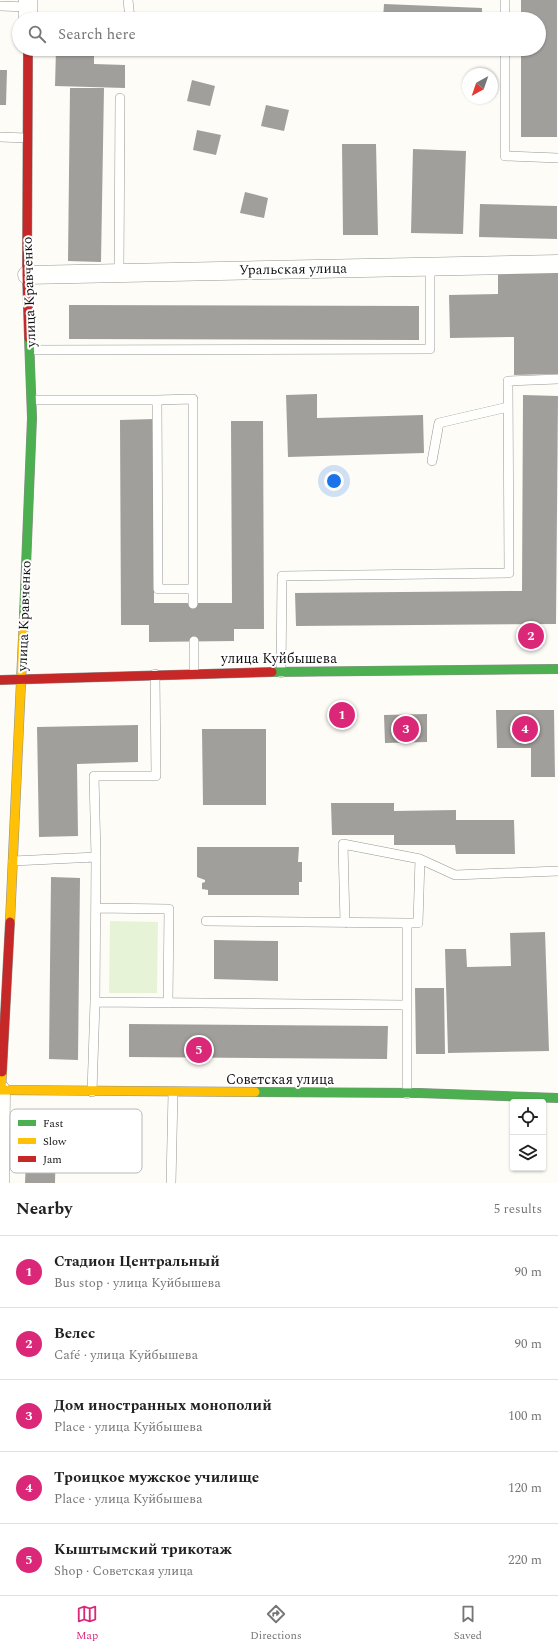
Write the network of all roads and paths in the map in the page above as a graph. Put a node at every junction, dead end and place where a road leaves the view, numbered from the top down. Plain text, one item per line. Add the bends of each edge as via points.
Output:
1 (128, 0) edge
2 (505, 0) edge
3 (0, 6) edge
4 (28, 9) edge
5 (129, 12) edge
6 (505, 12) edge
7 (28, 56) edge
8 (505, 56) edge
9 (120, 98) dead end
10 (0, 137) edge
11 (27, 138) junction
12 (558, 158) edge
13 (558, 264) edge
14 (430, 266) junction
15 (118, 273) junction
16 (27, 275) junction
17 (30, 350) junction
18 (558, 379) edge
19 (32, 400) junction
20 (158, 400) junction
21 (508, 407) junction
22 (432, 461) dead end
23 (193, 589) junction
24 (193, 604) dead end
25 (194, 641) dead end
26 (558, 669) edge
27 (194, 673) junction
28 (281, 673) junction
29 (156, 674) junction
30 (0, 680) edge
31 (22, 680) junction
32 (96, 857) junction
33 (420, 859) junction
34 (13, 861) junction
35 (558, 871) edge
36 (96, 908) junction
37 (206, 921) dead end
38 (345, 923) junction
39 (407, 923) junction
40 (95, 1002) junction
41 (168, 1003) junction
42 (406, 1005) junction
43 (1, 1080) edge
44 (92, 1093) junction
45 (173, 1093) junction
46 (407, 1094) junction
47 (558, 1098) edge
48 (0, 1183) edge
49 (171, 1183) edge

1 - 5 lane
2 - 6 lane
3 - 4 lane
7 - 11 street, улица Кравченко
8 - 12 lane via 505,156
9 - 15 lane
10 - 11 lane
11 - 16 street, улица Кравченко
13 - 14 street, Уральская улица
14 - 15 street, Уральская улица
14 - 17 lane via 430,349
15 - 16 street, Уральская улица
16 - 17 street, улица Кравченко
17 - 19 street, улица Кравченко
18 - 21 lane via 508,381
19 - 20 lane
19 - 31 street, улица Кравченко
20 - 23 lane via 158,589
20 - 23 lane via 193,399
21 - 22 lane via 439,423
21 - 28 lane via 509,573 282,576
23 - 24 lane
25 - 27 lane
26 - 28 street, улица Куйбышева
27 - 28 street, улица Куйбышева
27 - 29 street, улица Куйбышева
29 - 31 street, улица Куйбышева
29 - 32 lane via 156,776 94,776
30 - 31 street, улица Куйбышева
31 - 34 street, улица Кравченко
32 - 34 lane
32 - 36 lane
33 - 35 lane via 456,875
33 - 38 lane via 343,844
33 - 39 lane via 418,923
34 - 43 street, улица Кравченко
36 - 40 lane
36 - 41 lane via 169,909
37 - 38 lane
38 - 39 lane
39 - 42 lane
40 - 41 lane
40 - 44 lane
41 - 42 lane
42 - 46 lane
43 - 44 street, Советская улица
43 - 48 street, улица Кравченко
44 - 45 street, Советская улица
45 - 46 street, Советская улица
45 - 49 lane
46 - 47 street, Советская улица

